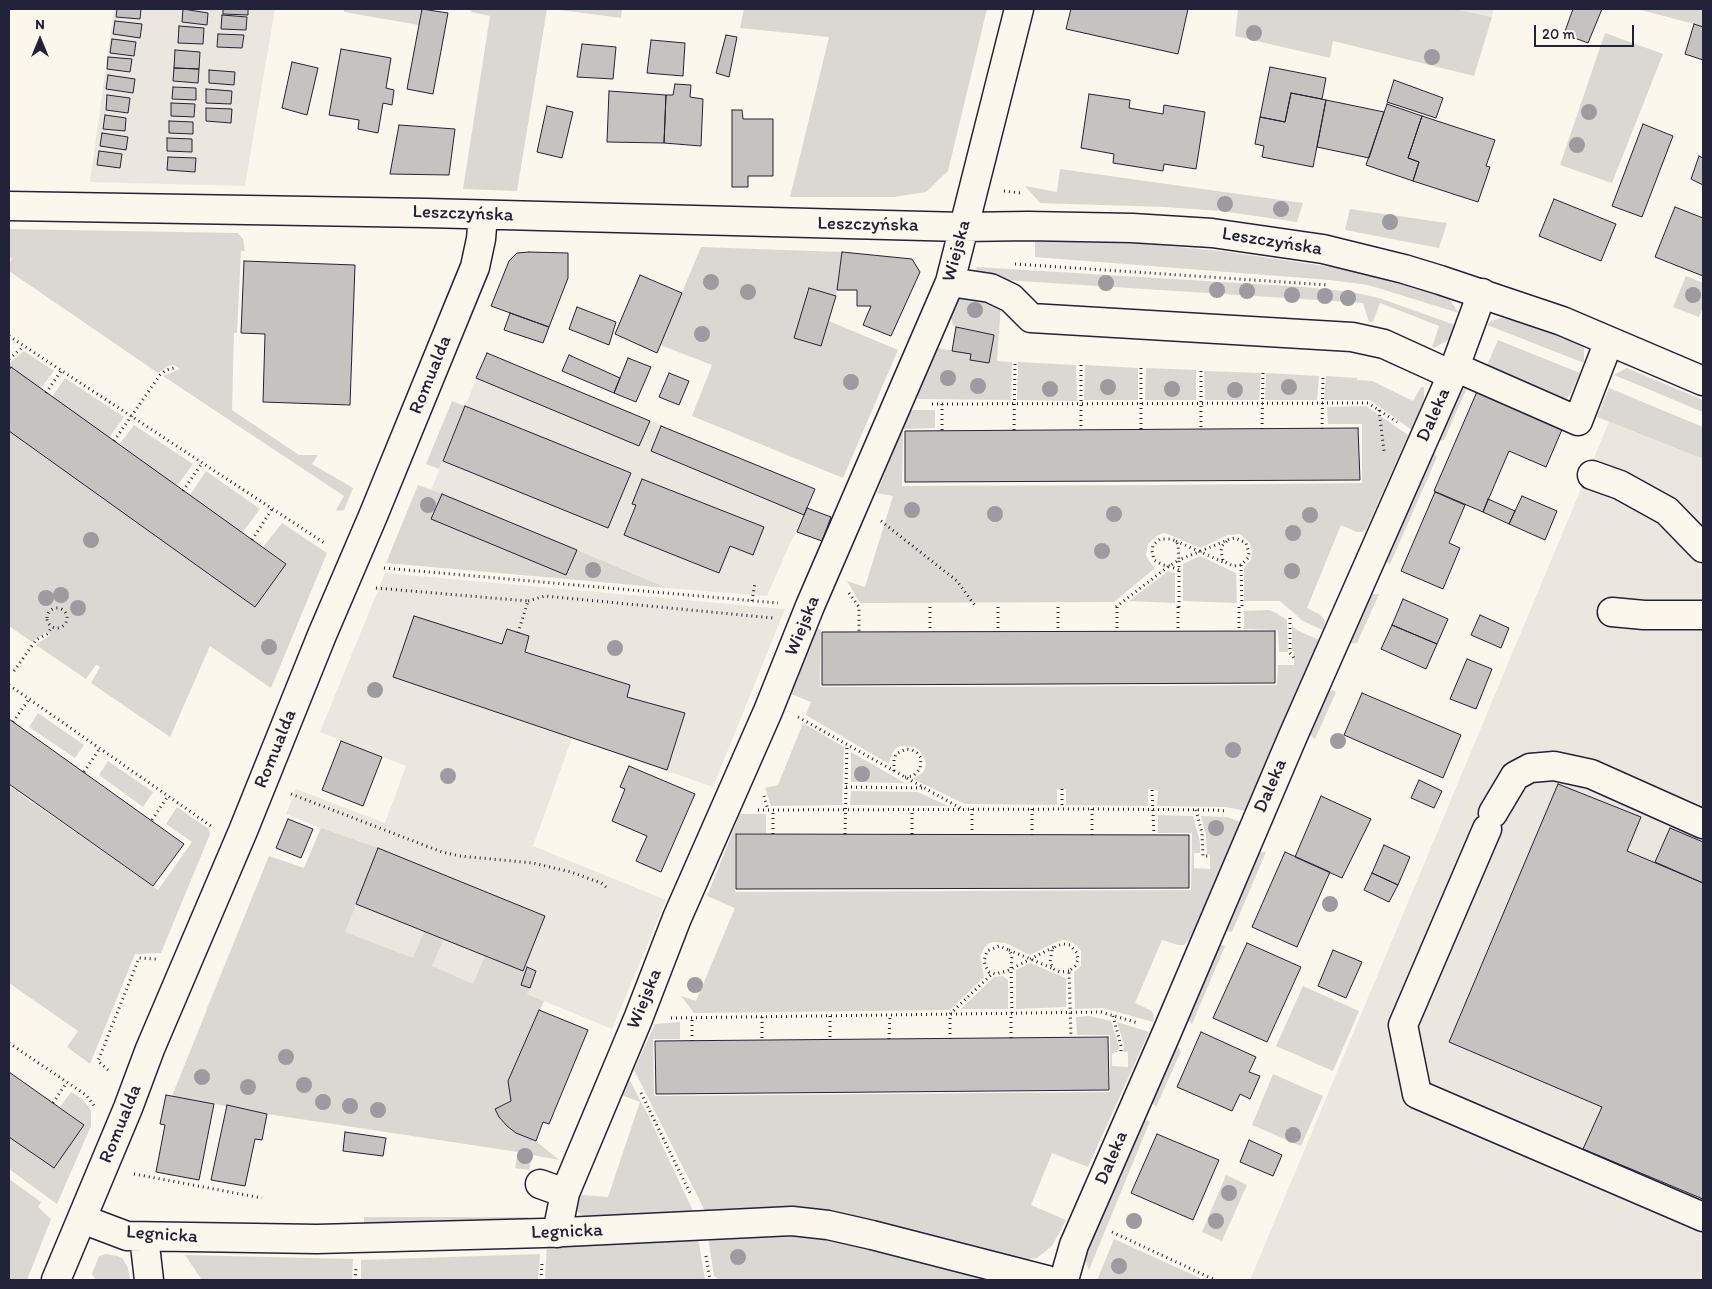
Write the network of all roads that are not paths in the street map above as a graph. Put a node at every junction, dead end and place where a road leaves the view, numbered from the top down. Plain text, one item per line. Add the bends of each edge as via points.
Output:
1 (1019, 9) edge
2 (9, 206) edge
3 (483, 215) junction
4 (963, 227) junction
5 (950, 282) junction
6 (1482, 293) junction
7 (1609, 341) junction
8 (1453, 371) junction
9 (1703, 381) edge
10 (1592, 475) dead end
11 (1703, 548) edge
12 (1612, 612) dead end
13 (1703, 615) edge
14 (1703, 824) edge
15 (1703, 1217) edge
16 (82, 1219) junction
17 (557, 1233) junction
18 (144, 1237) junction
19 (56, 1280) edge
20 (149, 1280) edge
21 (1047, 1280) edge
22 (1064, 1280) edge

1 - 4 street, Wiejska
2 - 3 street, Leszczyńska
3 - 4 street, Leszczyńska
3 - 16 street, Romualda via 475,267
4 - 5 street, Wiejska
4 - 6 street, Leszczyńska via 1132,228 1249,238 1363,258
5 - 8 street via 990,288 1010,298 1030,318 1352,337 1384,344
5 - 17 street, Wiejska via 677,918 638,1019 553,1188
6 - 7 street, Leszczyńska
6 - 8 street, Daleka
7 - 8 street via 1578,421
7 - 9 street, Leszczyńska
8 - 22 street, Daleka via 1074,1245
10 - 11 street via 1620,485 1667,511
12 - 13 street
14 - 15 street via 1591,774 1554,766 1530,768 1515,776 1490,821 1403,1025 1417,1094
16 - 18 street, Legnicka via 127,1236
16 - 19 street, Romualda
17 - 18 street, Legnicka via 318,1229
17 - 21 street, Legnicka via 775,1222 828,1225
18 - 20 street

